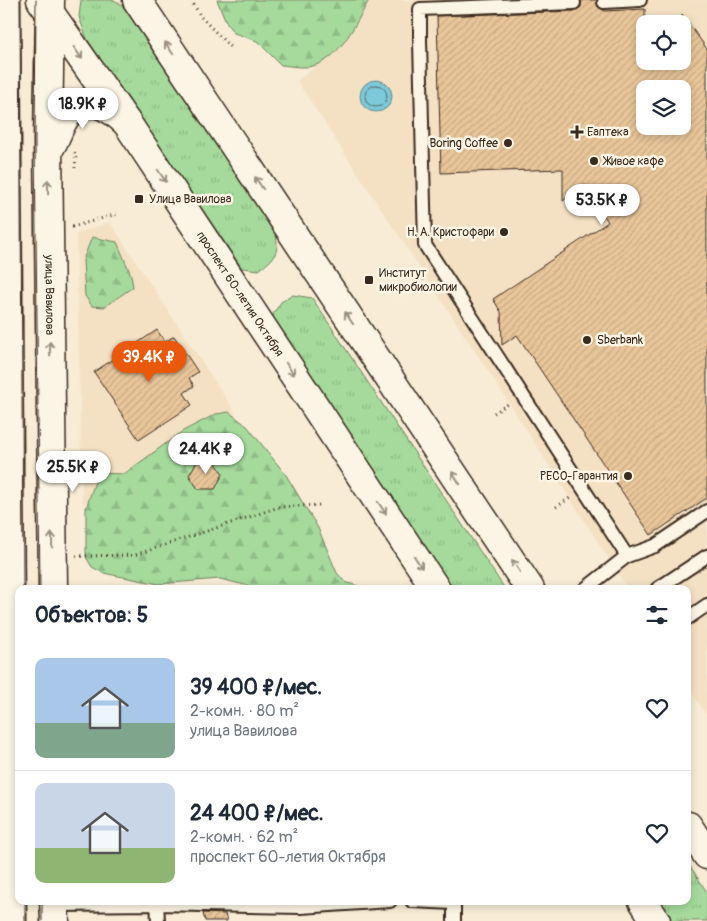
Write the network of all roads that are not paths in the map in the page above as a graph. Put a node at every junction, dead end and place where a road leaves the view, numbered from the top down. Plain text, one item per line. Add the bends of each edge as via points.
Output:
1 (6, 0) edge
2 (137, 0) edge
3 (640, 0) edge
4 (604, 2) dead end
5 (574, 3) dead end
6 (47, 4) edge
7 (127, 123) junction
8 (48, 150) junction
9 (5, 410) edge
10 (707, 511) edge
11 (627, 556) junction
12 (707, 556) edge
13 (52, 585) edge
14 (433, 585) edge
15 (527, 585) edge
16 (590, 585) edge
17 (663, 585) edge
18 (707, 605) edge
19 (691, 616) edge
20 (691, 831) edge
21 (707, 855) edge
22 (123, 905) edge
23 (157, 905) edge
24 (229, 905) edge
25 (331, 905) edge
26 (454, 905) edge
27 (646, 905) edge
28 (54, 909) edge
29 (12, 921) edge
30 (158, 921) edge
31 (454, 921) edge
32 (656, 921) edge

1 - 9 main road
15 -> 2 main road
3 - 4 lane
5 - 11 lane via 420,9 425,245
6 -> 7 main road, проспект 60-летия Октября
6 - 8 main road, улица Вавилова
7 - 8 main road via 99,103 83,104 68,114
7 -> 14 main road, проспект 60-летия Октября
13 -> 8 main road, улица Вавилова
9 - 29 main road
10 - 11 lane via 655,546
11 - 16 lane
12 - 17 lane
18 - 19 lane
20 - 21 main road
22 - 28 lane
23 - 30 lane
24 - 25 lane
26 - 31 lane
27 - 32 main road

